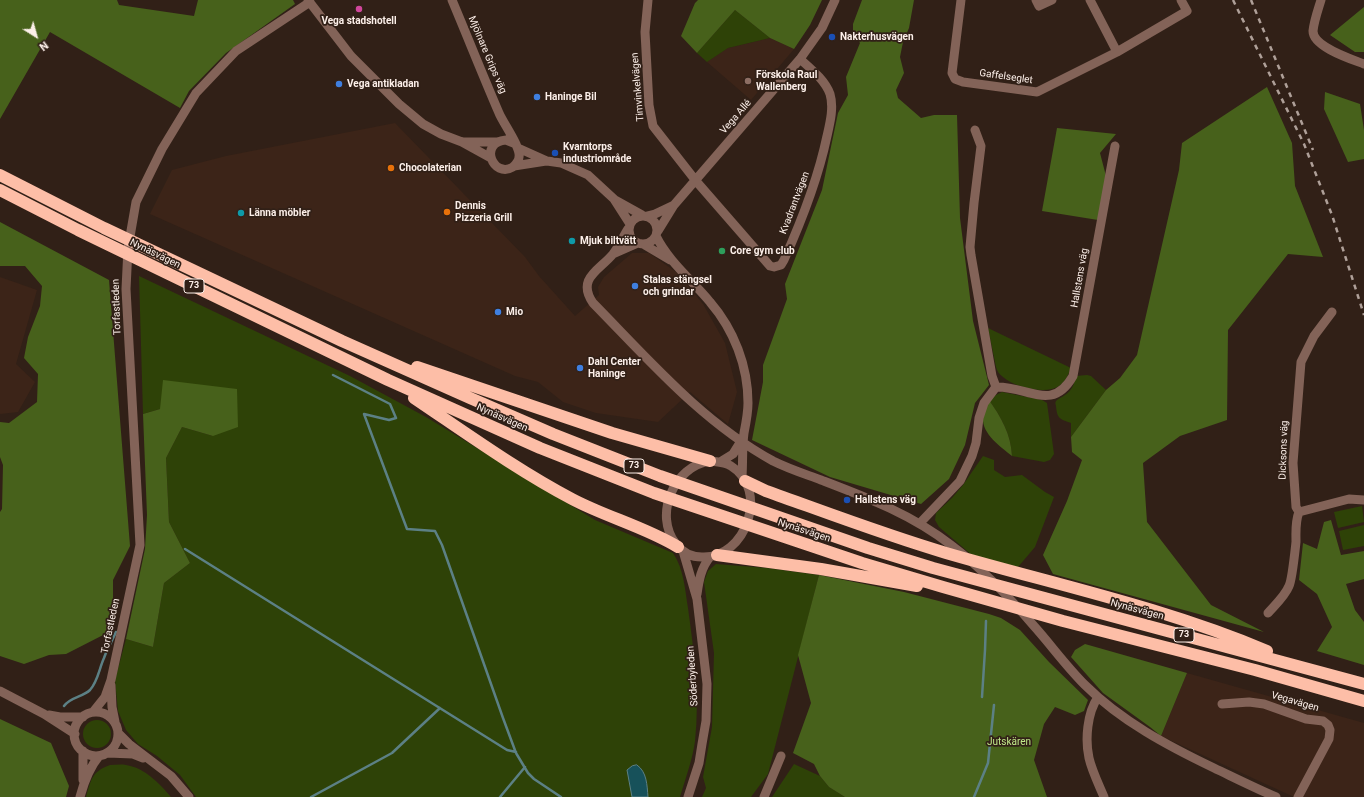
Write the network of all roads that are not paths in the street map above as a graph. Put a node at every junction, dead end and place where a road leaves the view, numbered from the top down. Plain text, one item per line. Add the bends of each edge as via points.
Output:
1 (452, 0) edge
2 (648, 0) edge
3 (835, 0) edge
4 (961, 0) edge
5 (1052, 0) edge
6 (1090, 0) edge
7 (1181, 0) edge
8 (1321, 0) edge
9 (309, 1) edge
10 (1038, 3) edge
11 (1117, 52) junction
12 (800, 59) junction
13 (1364, 64) edge
14 (502, 119) junction
15 (975, 130) dead end
16 (499, 141) junction
17 (462, 142) junction
18 (517, 146) junction
19 (1115, 146) dead end
20 (491, 158) junction
21 (547, 161) junction
22 (514, 166) junction
23 (0, 176) edge
24 (696, 181) junction
25 (0, 190) edge
26 (614, 199) junction
27 (674, 205) junction
28 (644, 215) junction
29 (629, 227) junction
30 (657, 233) junction
31 (640, 244) junction
32 (613, 254) junction
33 (672, 261) junction
34 (1332, 312) dead end
35 (342, 341) junction
36 (388, 380) junction
37 (996, 387) junction
38 (744, 434) junction
39 (715, 462) junction
40 (743, 478) junction
41 (1364, 500) edge
42 (1299, 512) junction
43 (920, 523) junction
44 (680, 549) junction
45 (714, 556) junction
46 (943, 589) junction
47 (697, 599) junction
48 (1268, 613) dead end
49 (1308, 669) junction
50 (111, 680) junction
51 (1364, 684) edge
52 (0, 690) edge
53 (1098, 697) junction
54 (1364, 701) edge
55 (1222, 704) dead end
56 (93, 712) junction
57 (44, 714) junction
58 (83, 717) junction
59 (114, 722) junction
60 (118, 733) junction
61 (74, 734) junction
62 (83, 751) junction
63 (108, 753) junction
64 (98, 756) junction
65 (781, 756) dead end
66 (152, 761) junction
67 (83, 784) junction
68 (80, 797) edge
69 (189, 797) edge
70 (688, 797) edge
71 (764, 797) edge
72 (1104, 797) edge
73 (1276, 797) edge
74 (1298, 797) edge

1 - 14 street, Mjölnare Grips väg
2 - 24 street, Timvinkelvägen via 645,32 649,105 653,126
3 - 12 street, Vega Allé via 822,28
4 - 11 street, Gaffelseglet via 952,73 955,79 963,82 1037,92
5 - 10 street
6 - 11 street
7 - 11 street, Gaffelseglet via 1187,11
8 - 13 street via 1313,32 1318,42
9 - 17 street via 351,56 399,104 423,124
9 - 50 street, Torfastleden via 236,51 196,93 162,149 136,202 128,248 126,290 140,545
12 - 24 street, Vega Allé
12 - 24 street, Kvadrantvägen via 826,86 830,95 831,114 816,181 781,265 770,266
14 - 16 street, Mjölnare Grips väg
14 - 18 street, Mjölnare Grips väg
15 - 37 street via 981,146 970,247
16 - 17 street
16 - 18 street via 506,140
16 - 20 street via 491,150
17 - 20 street
18 - 21 street
18 - 22 street via 519,157
19 - 37 street, Hallstens väg via 1073,376 1068,385 1059,393 1052,395 1043,396 1003,386
20 - 22 street via 493,163 502,168
21 - 22 street
21 - 26 street via 561,163 588,175
23 - 35 highway, Nynäsvägen / 73
24 - 27 street, Vega Allé
25 - 36 highway, Nynäsvägen / 73
26 - 28 street
26 - 29 street
27 - 28 street, Vega Allé via 655,214
27 - 30 street, Vega Allé
28 - 29 street via 633,219
28 - 30 street via 655,221
29 - 31 street via 632,239
29 - 32 street
30 - 31 street via 652,241
30 - 33 street
31 - 32 street
31 - 33 street
32 - 43 street via 589,279 588,296 669,382 700,410 727,432 774,461 882,503
33 - 38 street via 720,314 735,340 747,389
34 - 42 street, Dicksons väg via 1314,336 1301,362 1293,462 1296,507
35 - 39 highway via 605,430
35 - 49 highway, Nynäsvägen / 73 via 470,398 660,476 868,548 933,568
36 - 44 highway via 498,455 572,499 666,540
36 - 46 highway, Nynäsvägen / 73 via 540,448 654,493
37 - 43 street via 984,403 976,443 960,481
38 - 39 street via 733,454
38 - 40 street
39 - 40 street via 730,466
39 - 44 street via 698,464 690,469 672,489 667,519 670,534
40 - 45 street via 750,497 748,521 740,537 726,551
40 - 49 highway via 766,491 910,542 1150,609 1235,638
41 - 42 street via 1349,499
42 - 48 street, Dicksons väg via 1290,585
43 - 53 street via 975,564
44 - 45 street via 691,556
44 - 47 street, Söderbyleden
45 - 46 highway via 845,572
45 - 47 street, Söderbyleden via 704,564
46 - 54 highway, Nynäsvägen / 73 via 1256,670
47 - 70 street, Söderbyleden via 706,684 706,721 699,763
49 - 51 highway, Nynäsvägen / 73
50 - 56 street, Torfastleden via 105,697
50 - 59 street, Torfastleden
52 - 57 street
53 - 72 street via 1087,727 1089,758
53 - 73 street via 1141,729 1192,758
55 - 74 street, Vegavägen via 1264,704 1306,719 1323,721 1328,725 1330,739
56 - 58 street
56 - 59 street via 103,713
57 - 58 street
57 - 61 street
58 - 61 street
59 - 60 street
60 - 63 street via 116,744
60 - 66 street
61 - 62 street via 78,746
62 - 64 street
62 - 67 street
63 - 64 street
63 - 66 street via 133,754
64 - 67 street
65 - 71 street
66 - 69 street via 171,776
67 - 68 street

